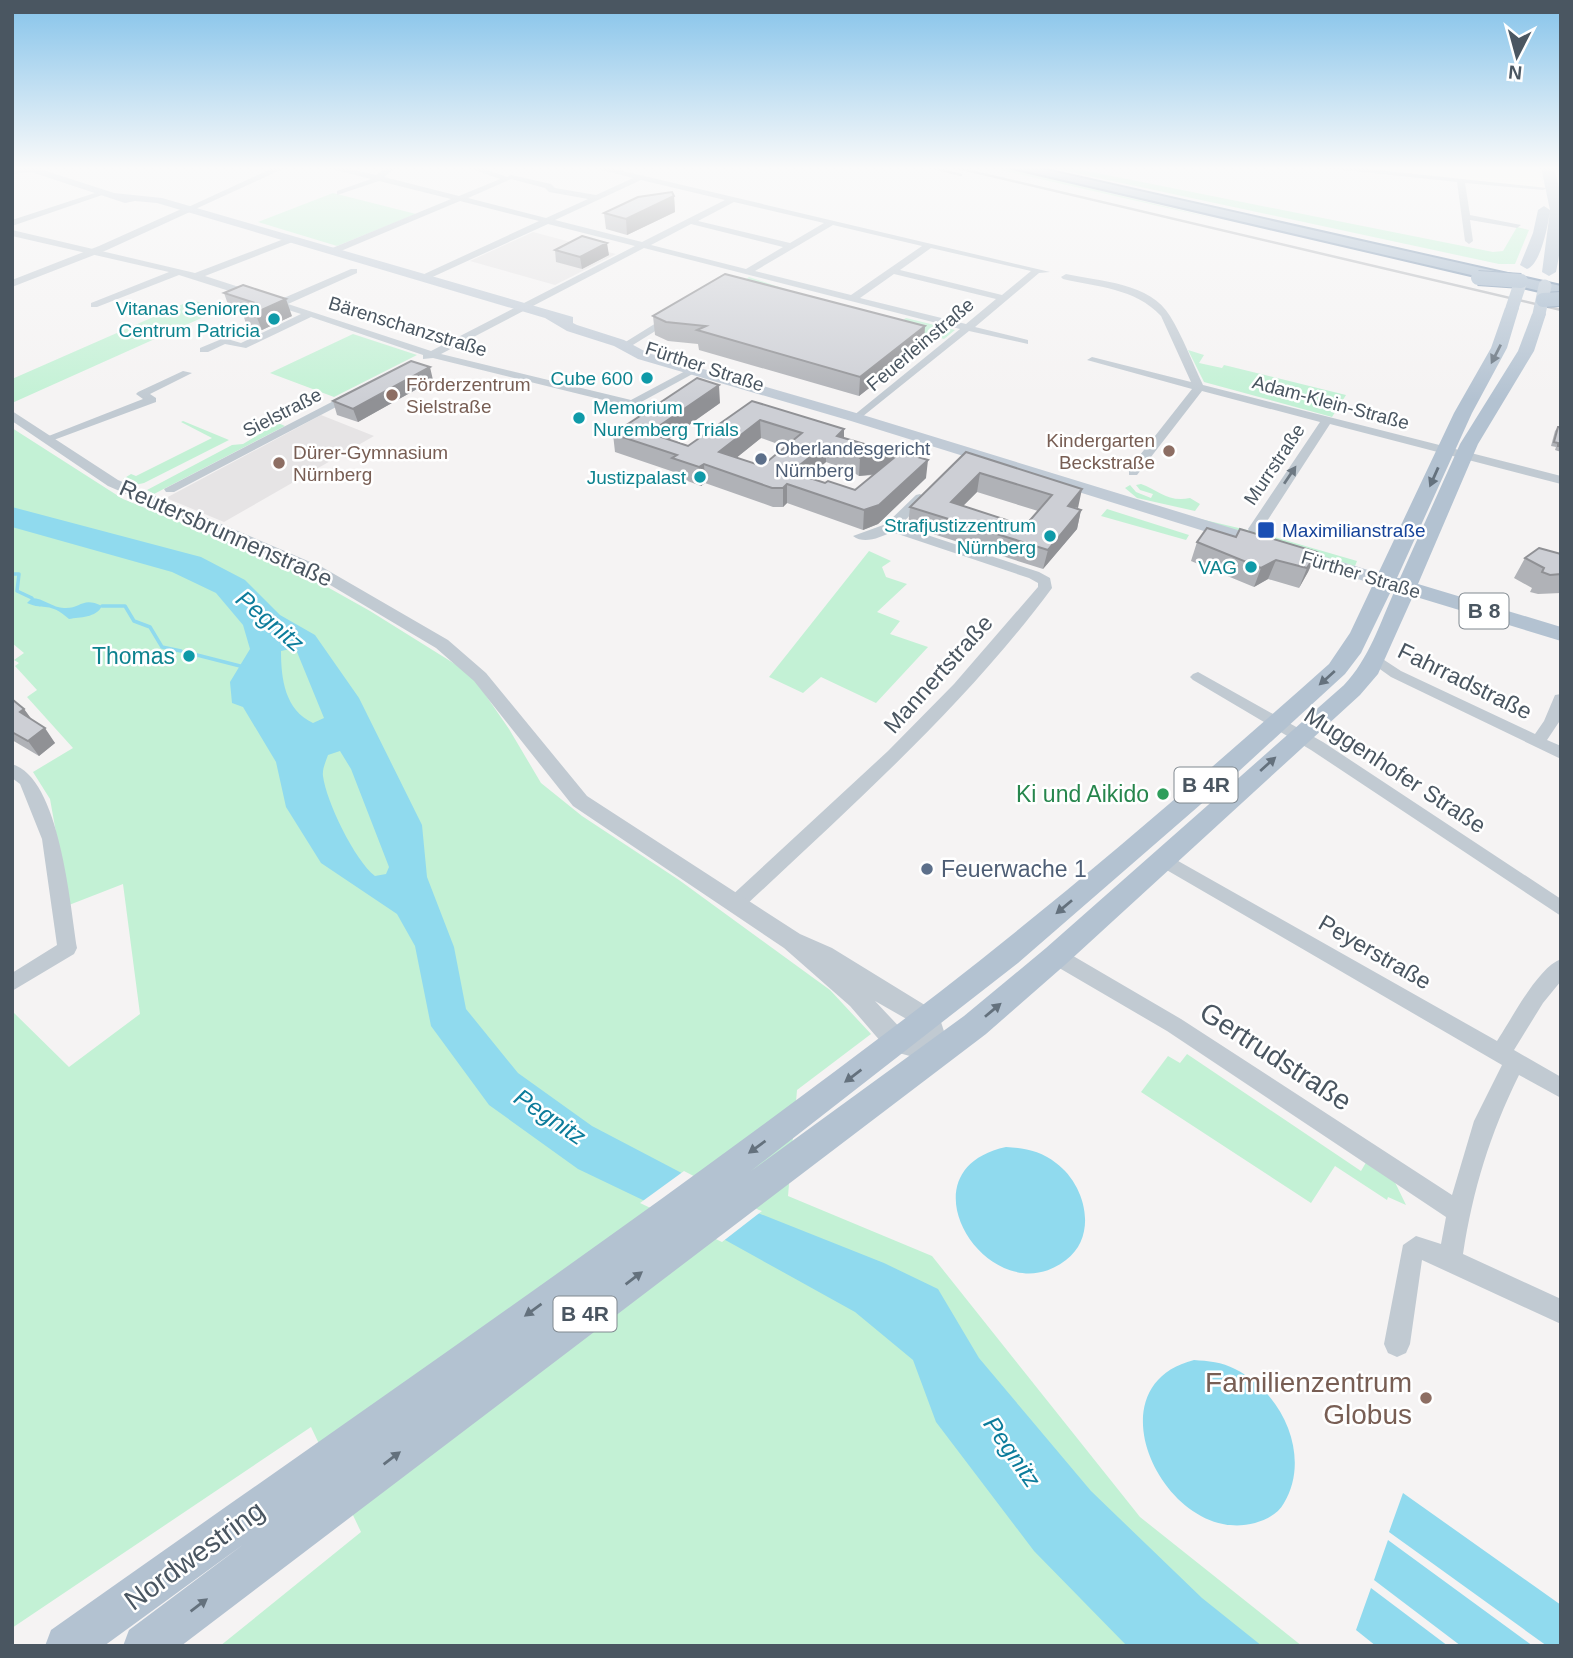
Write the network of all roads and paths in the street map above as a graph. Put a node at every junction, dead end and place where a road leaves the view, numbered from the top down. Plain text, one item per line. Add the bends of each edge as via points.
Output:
1 (60, 244) edge
2 (110, 244) edge
3 (278, 244) edge
4 (310, 244) edge
5 (349, 244) edge
6 (497, 244) edge
7 (638, 244) edge
8 (647, 244) edge
9 (783, 244) edge
10 (793, 244) edge
11 (1334, 244) edge
12 (1353, 244) edge
13 (1360, 244) edge
14 (1403, 244) edge
15 (1540, 244) edge
16 (1553, 244) edge
17 (930, 245) joint
18 (644, 246) junction
19 (790, 246) junction
20 (333, 251) junction
21 (93, 252) junction
22 (354, 271) dead end
23 (893, 271) junction
24 (178, 272) junction
25 (747, 272) junction
26 (196, 276) junction
27 (1066, 277) dead end
28 (423, 278) junction
29 (12, 284) edge
30 (1542, 288) edge
31 (1003, 298) junction
32 (852, 299) junction
33 (279, 304) junction
34 (94, 305) dead end
35 (522, 308) junction
36 (684, 310) edge
37 (310, 314) junction
38 (967, 327) junction
39 (1024, 342) dead end
40 (629, 344) junction
41 (242, 346) junction
42 (204, 350) dead end
43 (229, 354) dead end
44 (426, 357) junction
45 (1092, 360) dead end
46 (693, 371) junction
47 (187, 373) dead end
48 (1199, 388) junction
49 (362, 390) edge
50 (12, 415) edge
51 (857, 418) junction
52 (1326, 421) junction
53 (47, 439) junction
54 (967, 452) junction
55 (1455, 454) junction
56 (953, 466) edge
57 (1133, 472) dead end
58 (1561, 480) edge
59 (170, 489) dead end
60 (925, 493) edge
61 (1122, 499) junction
62 (891, 527) junction
63 (1255, 528) junction
64 (860, 536) dead end
65 (1387, 575) junction
66 (1410, 582) junction
67 (1561, 620) edge
68 (1561, 634) edge
69 (1375, 659) junction
70 (1198, 677) dead end
71 (1559, 696) edge
72 (1289, 729) junction
73 (1537, 742) junction
74 (1561, 753) edge
75 (12, 769) edge
76 (1164, 860) junction
77 (736, 902) junction
78 (1561, 909) edge
79 (792, 942) junction
80 (1056, 956) junction
81 (1561, 967) edge
82 (12, 983) edge
83 (926, 1019) junction
84 (897, 1042) junction
85 (939, 1053) junction
86 (1508, 1057) junction
87 (1561, 1088) edge
88 (822, 1118) junction
89 (1458, 1212) junction
90 (1450, 1261) junction
91 (1561, 1312) edge
92 (1397, 1344) dead end
93 (329, 1481) junction
94 (67, 1646) edge
95 (145, 1646) edge

1 - 21 street, Bärenschanzstraße
2 - 21 street
3 - 26 street
4 - 20 main road, Fürther Straße
5 - 20 street
6 - 28 street
7 - 18 street
8 - 18 street
9 - 19 street
10 - 19 street
11 - 30 highway, bridge via 1504,285
12 - 30 highway
13 - 30 highway
14 - 30 highway via 1488,264
15 - 30 main road, B 4R
16 - 30 main road, B 4R
17 - 23 street
17 - 31 street, Feuerleinstraße via 1041,271
18 - 25 street
18 - 35 street
19 - 25 street
20 - 28 main road, Fürther Straße
21 - 24 street, Bärenschanzstraße
21 - 29 street
22 - 33 street
23 - 31 street
23 - 32 street
24 - 26 street, Bärenschanzstraße
24 - 34 street
25 - 32 street
26 - 33 street, Bärenschanzstraße
27 - 48 street via 1123,290 1157,305
28 - 35 main road, Fürther Straße
30 -> 55 main road, B 4R via 1499,348
30 - 55 main road, B 4R via 1526,351
31 - 38 street, Feuerleinstraße
32 - 38 street
33 - 37 street, Bärenschanzstraße
35 - 40 main road, Fürther Straße
35 - 44 street
36 - 40 street
37 - 41 street
37 - 44 street, Bärenschanzstraße
38 - 39 street
38 - 51 street, Feuerleinstraße
40 - 46 main road, Fürther Straße via 638,354
40 - 51 main road, Fürther Straße via 831,405
41 - 42 street via 224,341
41 - 43 street
44 - 46 street, Bärenschanzstraße via 632,404
45 - 48 street, Adam-Klein-Straße
46 - 51 main road, Fürther Straße
47 - 53 street via 142,394 152,400
48 - 52 street, Adam-Klein-Straße
48 - 57 street
49 - 59 street, Sielstraße
50 - 53 street, Reutersbrunnenstraße
51 - 54 main road, Fürther Straße
52 - 55 street, Adam-Klein-Straße
63 -> 52 street, Murrstraße
53 - 77 street, Reutersbrunnenstraße via 118,486 316,570 442,644 480,677 580,800
54 - 56 street
54 - 61 main road, Fürther Straße
55 - 58 street, Adam-Klein-Straße
55 -> 65 main road, B 4R
55 - 66 main road, B 4R
60 - 62 street
61 - 63 main road, Fürther Straße
61 - 65 main road, Fürther Straße via 1182,520
62 - 64 street via 872,537
62 - 77 street, Mannertstraße via 1034,575 1045,581 1045,588 894,755
63 - 65 main road, Fürther Straße
65 - 66 main road, Fürther Straße
65 -> 72 main road, B 4R via 1346,659
66 - 67 main road, Fürther Straße / B 8
66 - 68 main road, Fürther Straße / B 8
66 - 69 main road, B 4R
69 - 72 main road, B 4R via 1358,683
69 - 73 street, Fahrradstraße via 1402,677
70 - 72 street, Muggenhofer Straße
71 - 73 street, Fahrradstraße via 1551,723
76 -> 72 main road, B 4R
72 - 78 street, Muggenhofer Straße
72 -> 83 main road, B 4R
73 - 74 street, Fahrradstraße
75 - 82 street via 27,780 51,839 67,948
76 - 80 main road, B 4R
76 - 86 street, Peyerstraße
77 - 79 street, Reutersbrunnenstraße
79 - 83 street, Reutersbrunnenstraße via 824,956
79 - 84 street, Reutersbrunnenstraße via 858,999
85 -> 80 main road, B 4R
80 - 89 street, Gertrudstraße via 1174,1025
81 - 86 street via 1536,997
83 - 84 main road, B 4R
83 - 85 street
84 - 85 street
84 -> 88 main road, B 4R
85 - 88 main road, B 4R
86 - 87 street, Peyerstraße
86 - 89 street
88 - 93 main road, B 4R
89 - 90 street
90 - 91 street
90 - 92 street via 1425,1249 1411,1253
93 - 94 main road, Nordwestring / B 4R
95 -> 93 main road, Nordwestring / B 4R

